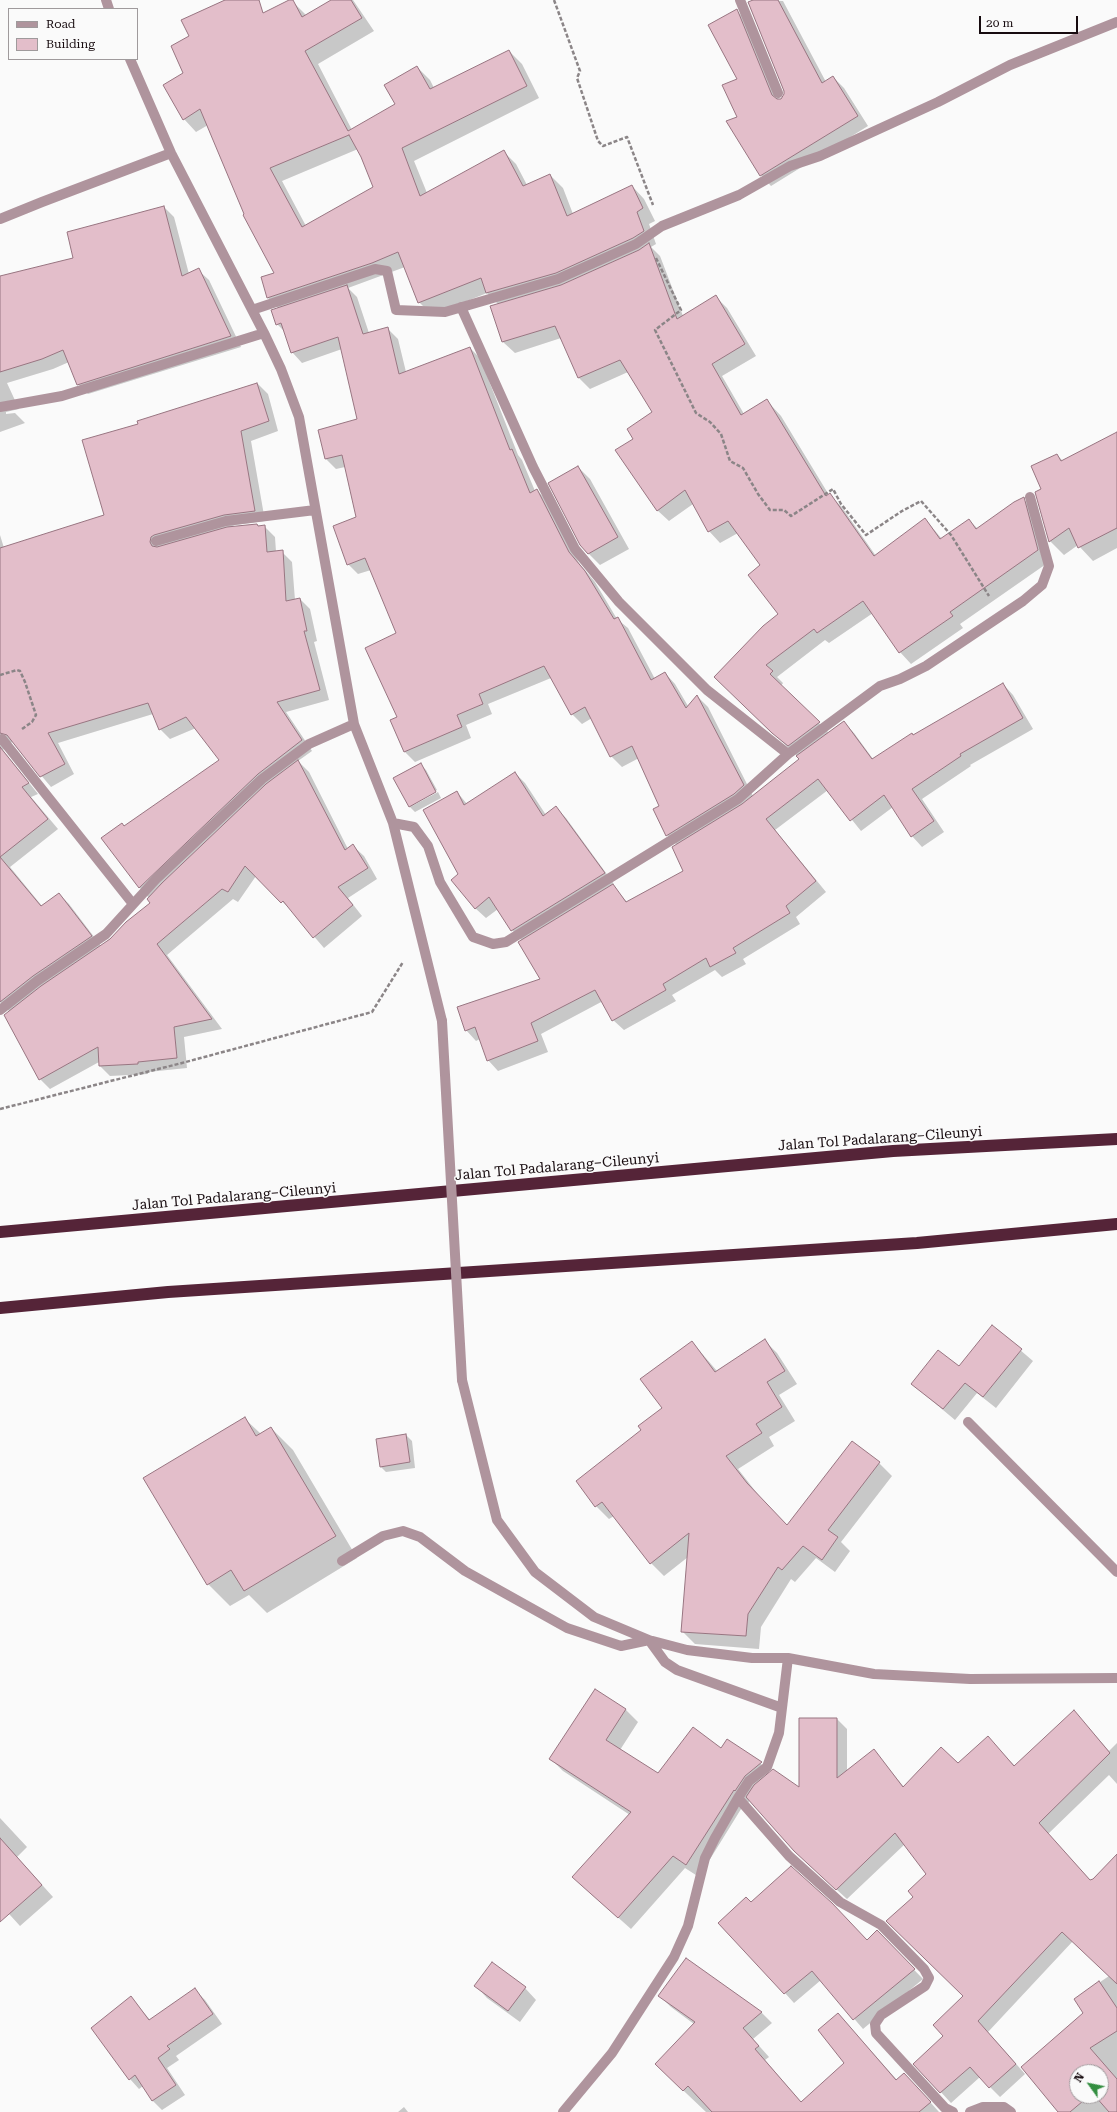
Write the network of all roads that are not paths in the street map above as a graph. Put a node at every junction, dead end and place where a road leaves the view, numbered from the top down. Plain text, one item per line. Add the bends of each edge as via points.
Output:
1 (740, 0) edge
2 (1117, 22) edge
3 (130, 60) edge
4 (778, 93) dead end
5 (171, 153) junction
6 (0, 219) edge
7 (461, 307) junction
8 (252, 310) junction
9 (264, 333) junction
10 (0, 407) edge
11 (1030, 498) dead end
12 (316, 510) junction
13 (156, 541) dead end
14 (354, 724) junction
15 (1, 739) edge
16 (788, 754) junction
17 (393, 823) junction
18 (133, 904) junction
19 (0, 1010) edge
20 (1117, 1139) edge
21 (1117, 1224) edge
22 (0, 1232) edge
23 (0, 1308) edge
24 (968, 1422) dead end
25 (342, 1561) dead end
26 (1117, 1572) edge
27 (649, 1640) junction
28 (788, 1658) junction
29 (1117, 1678) edge
30 (782, 1708) junction
31 (738, 1798) junction
32 (563, 2112) edge
33 (953, 2112) edge
34 (970, 2112) edge
35 (1011, 2112) edge

1 - 4 street
2 - 7 street via 1010,65 820,156 790,166 739,195 662,226 646,238 558,279
3 - 5 street
5 - 6 street
5 - 8 street
7 - 8 street via 445,312 396,310 387,271 375,269
7 - 16 street via 533,467 575,549 619,602 707,690
8 - 9 street
9 - 10 street via 62,396
9 - 12 street via 299,417
11 - 16 street via 1049,566 1042,585 1023,601 926,666 900,680 880,686
12 - 13 street via 226,521
12 - 14 street
14 - 17 street
14 - 18 street via 309,744 262,778
15 - 18 street
16 - 17 street via 738,799 506,942 493,944 473,936 440,882 428,846 414,827
17 - 27 street, bridge via 442,1021 462,1380 497,1520 535,1572 594,1617
18 - 19 street via 106,934 37,981
20 - 22 highway, Jalan Tol Padalarang–Cileunyi via 893,1152
21 - 23 highway via 917,1243 192,1291
24 - 26 street
25 - 27 street via 383,1536 403,1531 420,1537 465,1571 567,1628 621,1646
27 - 28 street via 701,1652 752,1658
27 - 30 street via 665,1662 677,1670
28 - 29 street via 874,1674 970,1679
28 - 30 street
30 - 31 street via 779,1733 767,1767 749,1781
31 - 32 street via 705,1858 688,1926 674,1957 612,2053
31 - 33 street via 789,1856 840,1902 881,1925 924,1969 929,1978 925,1986 881,2015 875,2024 876,2033 945,2108
34 - 35 street via 983,2107 1004,2107

